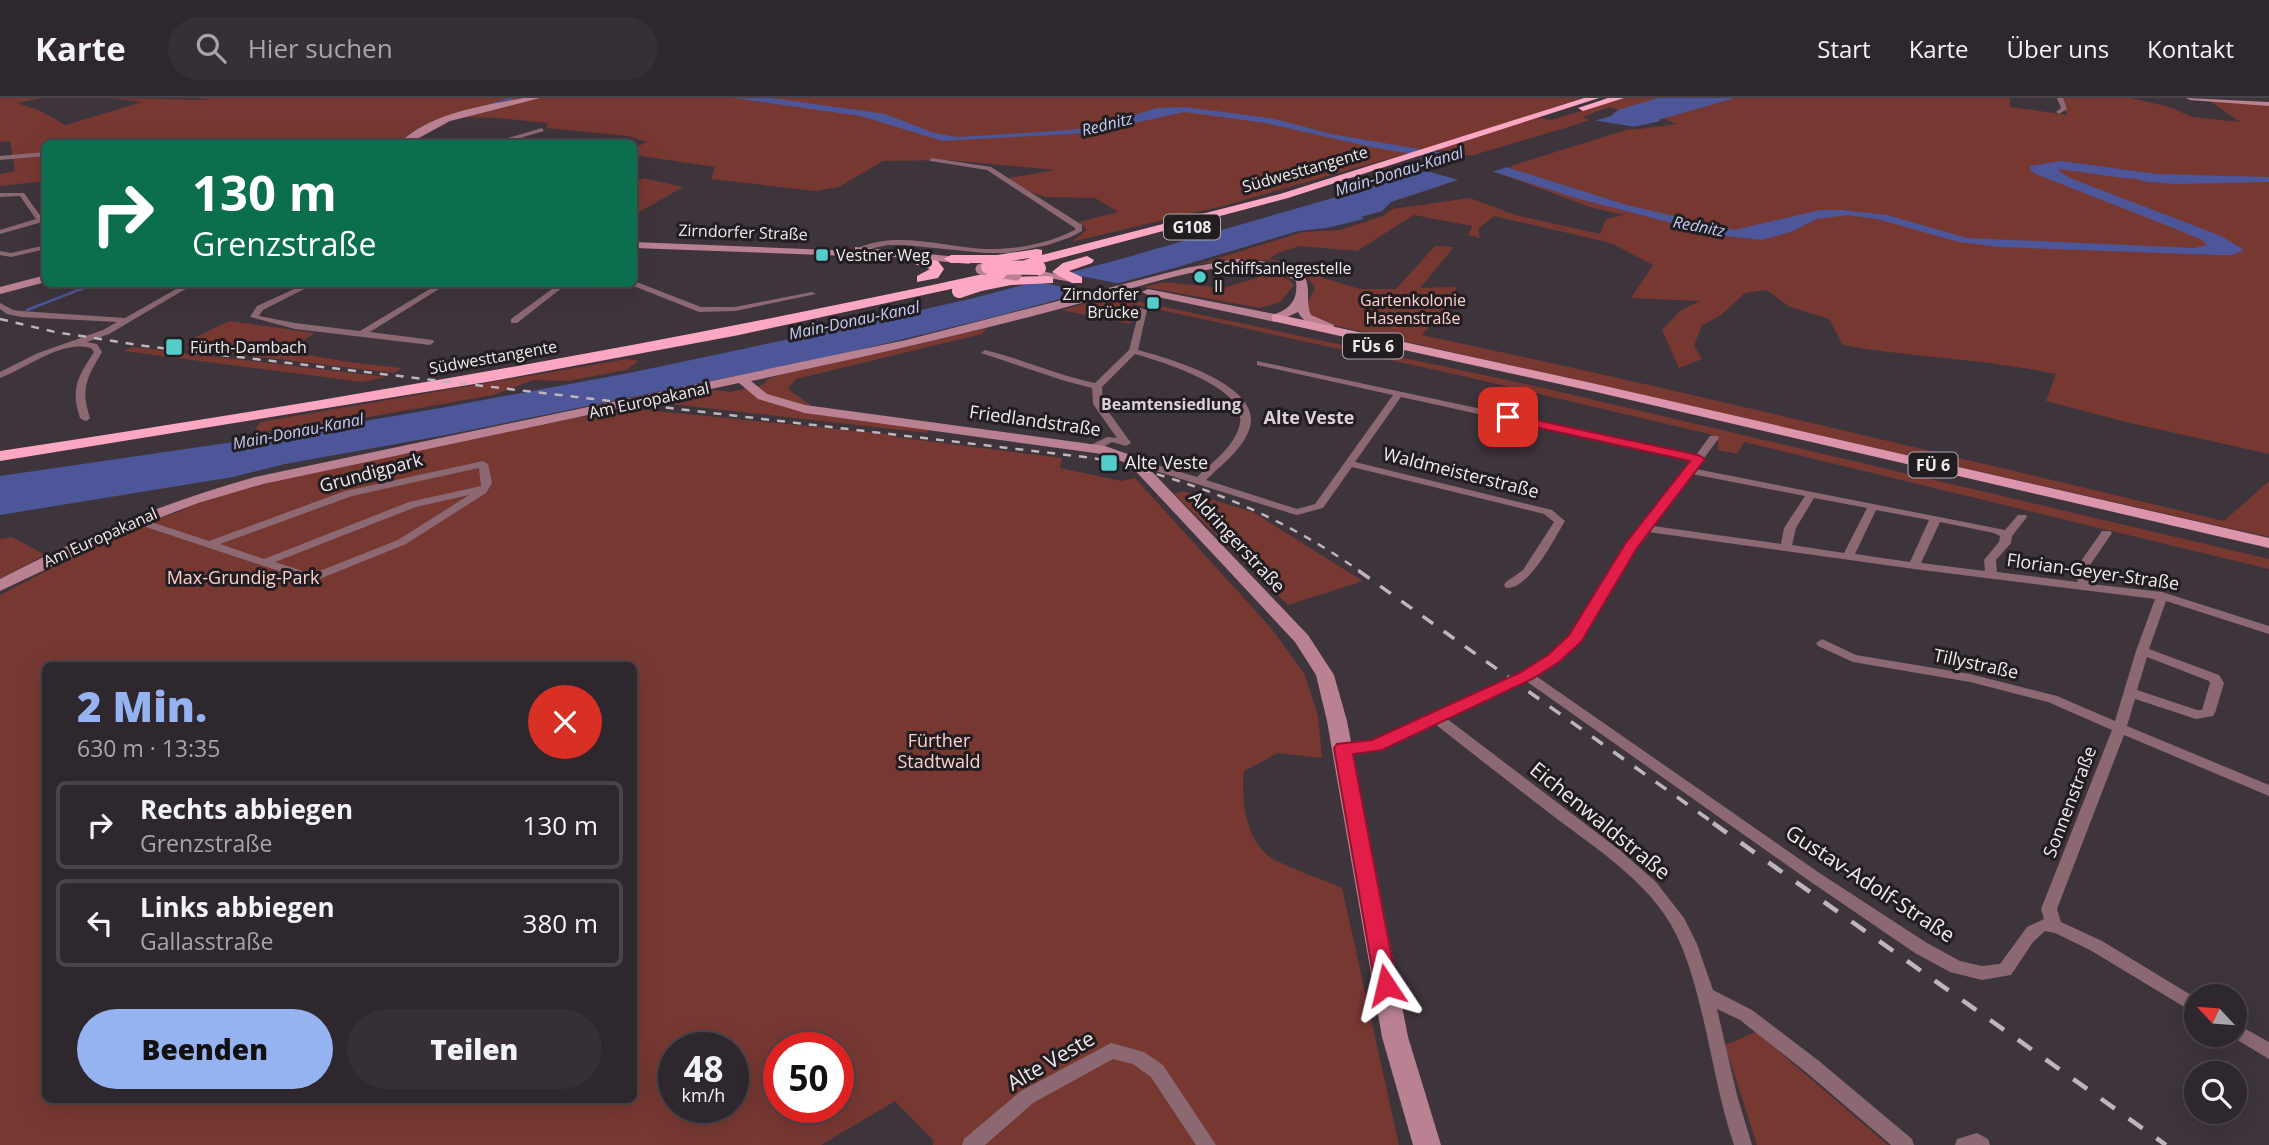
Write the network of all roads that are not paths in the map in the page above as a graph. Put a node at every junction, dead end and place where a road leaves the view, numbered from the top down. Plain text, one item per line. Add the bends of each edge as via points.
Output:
1 (537, 98) edge
2 (1606, 98) edge
3 (1619, 98) edge
4 (2060, 98) edge
5 (2190, 98) edge
6 (2224, 98) edge
7 (1589, 99) edge
8 (2269, 103) edge
9 (1570, 109) junction
10 (2059, 112) dead end
11 (1539, 118) junction
12 (542, 130) dead end
13 (407, 140) edge
14 (505, 140) edge
15 (42, 154) edge
16 (0, 158) edge
17 (1413, 158) junction
18 (932, 160) dead end
19 (1346, 182) junction
20 (1314, 187) junction
21 (0, 195) edge
22 (42, 219) edge
23 (42, 220) edge
24 (0, 232) edge
25 (637, 245) edge
26 (42, 248) edge
27 (865, 252) junction
28 (0, 253) edge
29 (951, 259) junction
30 (920, 261) junction
31 (1079, 262) junction
32 (997, 269) junction
33 (1040, 269) junction
34 (922, 279) junction
35 (42, 280) edge
36 (1077, 280) joint
37 (637, 284) edge
38 (184, 287) edge
39 (304, 287) edge
40 (438, 287) edge
41 (559, 287) edge
42 (958, 291) junction
43 (1148, 292) dead end
44 (812, 294) dead end
45 (1133, 296) dead end
46 (2, 297) edge
47 (1295, 302) junction
48 (1143, 310) dead end
49 (1239, 310) junction
50 (1276, 318) junction
51 (124, 320) junction
52 (514, 321) dead end
53 (1287, 328) junction
54 (1330, 328) junction
55 (363, 334) junction
56 (430, 342) dead end
57 (82, 343) junction
58 (1133, 351) junction
59 (985, 354) dead end
60 (1460, 361) junction
61 (1260, 363) dead end
62 (545, 364) junction
63 (0, 374) edge
64 (743, 380) junction
65 (1097, 386) junction
66 (1596, 392) junction
67 (1399, 393) junction
68 (85, 418) dead end
69 (1114, 427) junction
70 (1714, 438) dead end
71 (1107, 440) junction
72 (0, 448) edge
73 (1093, 448) junction
74 (1127, 453) junction
75 (0, 456) edge
76 (1698, 459) junction
77 (1351, 464) junction
78 (1690, 471) junction
79 (1200, 480) junction
80 (485, 488) junction
81 (1811, 495) junction
82 (1873, 506) junction
83 (2022, 517) dead end
84 (1936, 518) junction
85 (135, 520) junction
86 (1644, 528) junction
87 (2106, 533) dead end
88 (2006, 536) junction
89 (2269, 543) edge
90 (208, 545) junction
91 (1787, 549) junction
92 (2269, 553) edge
93 (1848, 557) junction
94 (262, 563) junction
95 (1914, 566) junction
96 (1991, 576) junction
97 (1510, 585) dead end
98 (0, 586) edge
99 (2086, 587) junction
100 (2162, 596) junction
101 (2269, 630) edge
102 (1822, 643) dead end
103 (2142, 651) junction
104 (1527, 676) junction
105 (2129, 692) junction
106 (1437, 718) junction
107 (2120, 727) junction
108 (1343, 748) junction
109 (2269, 791) edge
110 (2054, 926) junction
111 (1706, 995) junction
112 (2184, 1000) edge
113 (2247, 1037) edge
114 (2269, 1051) edge
115 (971, 1145) edge
116 (1207, 1145) edge
117 (1427, 1145) edge
118 (1744, 1145) edge
119 (1905, 1145) edge
120 (1964, 1145) edge
121 (1982, 1145) edge

1 - 13 main road via 459,117
2 - 9 highway, Südwesttangente / G108
3 - 9 highway
4 - 10 street via 2064,109
5 - 8 main road
6 - 8 main road
7 - 11 highway, Südwesttangente / G108
9 - 11 highway, Südwesttangente / G108
11 - 17 highway, Südwesttangente / G108
12 - 14 street
15 - 16 street
17 - 19 highway, Südwesttangente / G108
17 - 20 highway, Südwesttangente / G108
18 - 27 street via 989,168 1058,212 1079,231 1007,250 883,243
19 - 31 highway via 1272,209
19 - 33 highway, Südwesttangente / G108
20 - 32 highway, Südwesttangente / G108
20 - 33 highway
21 - 22 street via 22,194
23 - 24 street
25 - 27 main road, Zirndorfer Straße
26 - 28 street
27 - 29 main road
27 - 30 main road
29 - 32 main road
29 - 33 highway
30 - 32 main road
30 - 34 highway via 937,269
31 - 32 highway, bridge
31 - 36 highway via 1059,272
32 - 33 highway, bridge
32 - 33 highway
32 - 34 highway
32 - 42 highway, bridge via 992,280
32 - 62 highway, Südwesttangente / G108 via 884,301
33 - 36 main road
33 - 42 highway, bridge via 1011,281
34 - 62 highway
35 - 46 main road
37 - 44 street via 699,310 735,309
38 - 51 street
39 - 55 street via 260,308 254,317
40 - 55 street
41 - 52 street
42 - 62 highway via 569,367
43 - 49 main road
45 - 53 main road
46 - 51 street via 10,312 20,314
47 - 49 main road
47 - 50 main road
47 - 54 main road via 1306,317
47 - 64 main road, Am Europakanal via 1304,293 1298,276 1271,266 1210,266 984,326
48 - 58 street
49 - 50 main road, FÜs 6
50 - 53 main road
50 - 54 main road, FÜs 6
51 - 57 street
53 - 60 main road, FÜs 6
54 - 60 main road, FÜs 6
55 - 56 street
57 - 63 street
57 - 68 street via 98,352 78,383 77,396
58 - 65 street
58 - 79 street via 1204,376 1243,406 1247,419 1240,435
59 - 65 street
60 - 66 main road, FÜs 6
61 - 67 street
62 - 72 highway, Südwesttangente / G108
62 - 75 highway, Südwesttangente / G108 via 347,403
64 - 73 main road, Friedlandstraße via 769,400 805,409
64 - 85 main road, Am Europakanal via 311,468 212,493
65 - 69 street, Aldringerstraße via 1098,404
66 - 89 main road, FÜ 6
66 - 92 main road, FÜ 6
67 - 76 street
67 - 77 street
69 - 71 street
69 - 74 street, Aldringerstraße
70 - 76 street
71 - 73 street
71 - 74 street via 1117,439
73 - 74 main road, Friedlandstraße
74 - 79 street, Friedlandstraße
74 - 108 main road, Aldringerstraße via 1315,657 1325,675
76 - 78 street
77 - 79 street, Friedlandstraße via 1319,506 1297,512
77 - 97 street, Waldmeisterstraße via 1548,512 1560,521 1527,572
78 - 81 street, Florian-Geyer-Straße
78 - 86 street
80 - 90 street, Grundigpark via 483,464 349,493
80 - 94 street via 413,504
80 - 94 street via 402,542 312,578
81 - 82 street, Florian-Geyer-Straße
81 - 91 street via 1787,533
82 - 84 street, Florian-Geyer-Straße
82 - 93 street
83 - 88 street
84 - 88 street, Florian-Geyer-Straße via 1997,530
84 - 95 street
85 - 90 street
85 - 98 main road, Am Europakanal
86 - 91 street, Florian-Geyer-Straße
86 - 104 street via 1576,638
87 - 99 street via 2080,571
88 - 96 street, Florian-Geyer-Straße via 1990,560
90 - 94 street
91 - 93 street, Florian-Geyer-Straße
93 - 95 street, Florian-Geyer-Straße
95 - 96 street, Florian-Geyer-Straße
96 - 99 street, Florian-Geyer-Straße
99 - 100 street, Florian-Geyer-Straße
100 - 101 street, Florian-Geyer-Straße
100 - 103 street, Sonnenstraße
102 - 107 street, Tillystraße via 1853,658 1970,678 2052,699
103 - 105 street, Sonnenstraße
103 - 105 street via 2214,678 2217,683 2208,713 2196,715
104 - 106 street
104 - 110 street, Gustav-Adolf-Straße via 1816,878 1956,967 1982,973 2005,970 2034,929
105 - 107 street, Sonnenstraße
106 - 108 street via 1375,746
106 - 111 street, Eichenwaldstraße via 1656,892 1676,915
107 - 109 street, Tillystraße
107 - 110 street, Sonnenstraße via 2049,909
108 - 117 main road, Aldringerstraße via 1395,1037
110 - 112 street
111 - 118 street, Eichenwaldstraße via 1717,1056
111 - 119 street via 1746,1015
113 - 114 street
115 - 116 street, Alte Veste via 1027,1097 1111,1051 1138,1057 1157,1071
120 - 121 street

